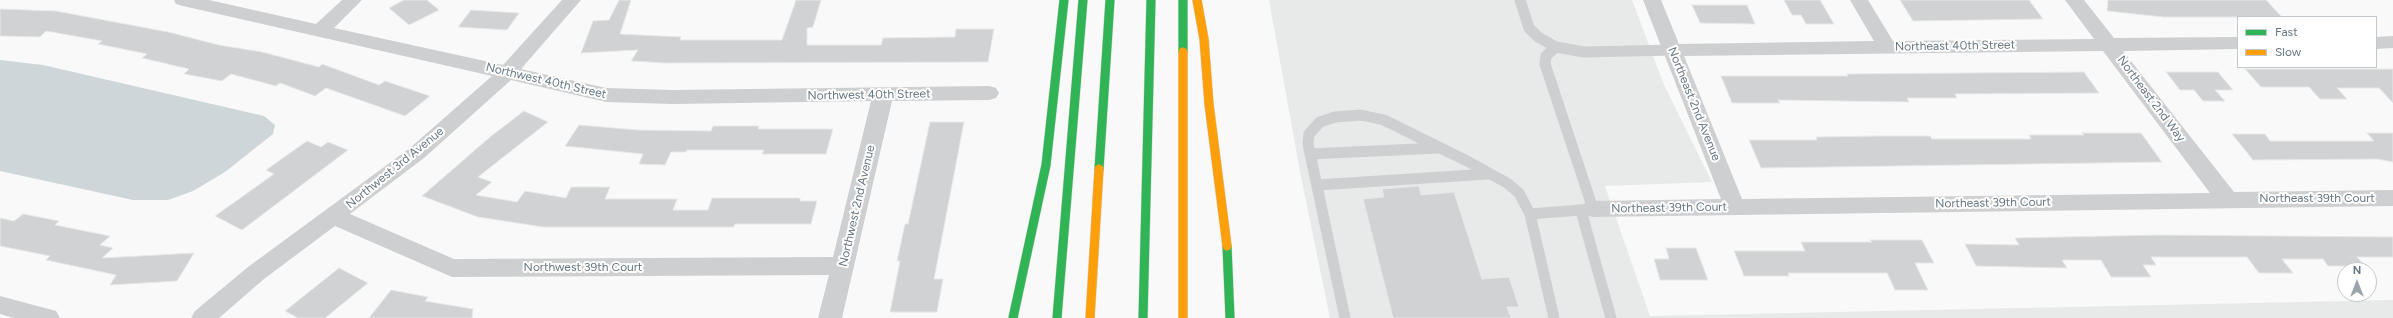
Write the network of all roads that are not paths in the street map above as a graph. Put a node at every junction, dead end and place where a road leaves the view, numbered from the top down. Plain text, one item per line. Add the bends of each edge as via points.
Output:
1 (183, 0) edge
2 (353, 0) edge
3 (572, 0) edge
4 (1064, 0) edge
5 (1083, 0) edge
6 (1110, 0) edge
7 (1151, 0) edge
8 (1184, 0) edge
9 (1196, 0) edge
10 (1520, 0) edge
11 (1652, 0) edge
12 (1859, 0) edge
13 (2074, 0) edge
14 (321, 30) junction
15 (2377, 42) edge
16 (2393, 42) edge
17 (2237, 43) edge
18 (2108, 44) junction
19 (1556, 47) junction
20 (1887, 47) junction
21 (1672, 50) junction
22 (507, 73) junction
23 (989, 93) dead end
24 (883, 95) junction
25 (1440, 148) junction
26 (1310, 154) junction
27 (1488, 174) junction
28 (1316, 185) junction
29 (2393, 198) edge
30 (2227, 199) junction
31 (1735, 208) junction
32 (1587, 210) junction
33 (1530, 214) junction
34 (334, 216) junction
35 (842, 266) junction
36 (0, 305) edge
37 (48, 318) edge
38 (203, 318) edge
39 (830, 318) edge
40 (1013, 318) edge
41 (1056, 318) edge
42 (1090, 318) edge
43 (1143, 318) edge
44 (1183, 318) edge
45 (1230, 318) edge
46 (1345, 318) edge
47 (1554, 318) edge
48 (1611, 318) edge

1 - 14 street, Northwest 40th Street
2 - 14 street
3 - 22 street, Northwest 3rd Avenue
4 - 40 highway via 1046,165
5 - 41 highway
6 - 42 highway
7 - 43 highway
8 - 44 highway
9 - 45 highway via 1204,39 1209,104 1227,239
10 - 19 lane via 1529,28 1538,37
11 - 21 street, Northeast 2nd Avenue
12 - 20 street
13 - 18 street, Northeast 2nd Way
14 - 22 street, Northwest 40th Street
15 - 16 street
17 - 18 street, Northeast 40th Street
18 - 20 street, Northeast 40th Street
18 - 30 street, Northeast 2nd Way
19 - 21 lane via 1584,52
19 - 32 lane via 1546,56 1545,64
20 - 21 street, Northeast 40th Street
21 - 31 street, Northeast 2nd Avenue
22 - 24 street, Northwest 40th Street via 606,95
22 - 34 street, Northwest 3rd Avenue via 417,153
23 - 24 street, Northwest 40th Street
24 - 35 street, Northwest 2nd Avenue
25 - 26 lane
25 - 26 lane via 1384,120 1361,115 1335,117 1320,122 1309,134
25 - 27 lane
26 - 28 lane
27 - 28 lane
27 - 33 lane via 1507,183 1519,193
28 - 46 lane
29 - 30 street, Northeast 39th Court
30 - 31 street, Northeast 39th Court
31 - 32 street, Northeast 39th Court
32 - 33 lane
32 - 48 lane
33 - 47 lane
34 - 35 street, Northwest 39th Court via 452,268
34 - 38 street, Northwest 3rd Avenue via 256,273
35 - 39 street, Northwest 2nd Avenue
36 - 37 street

